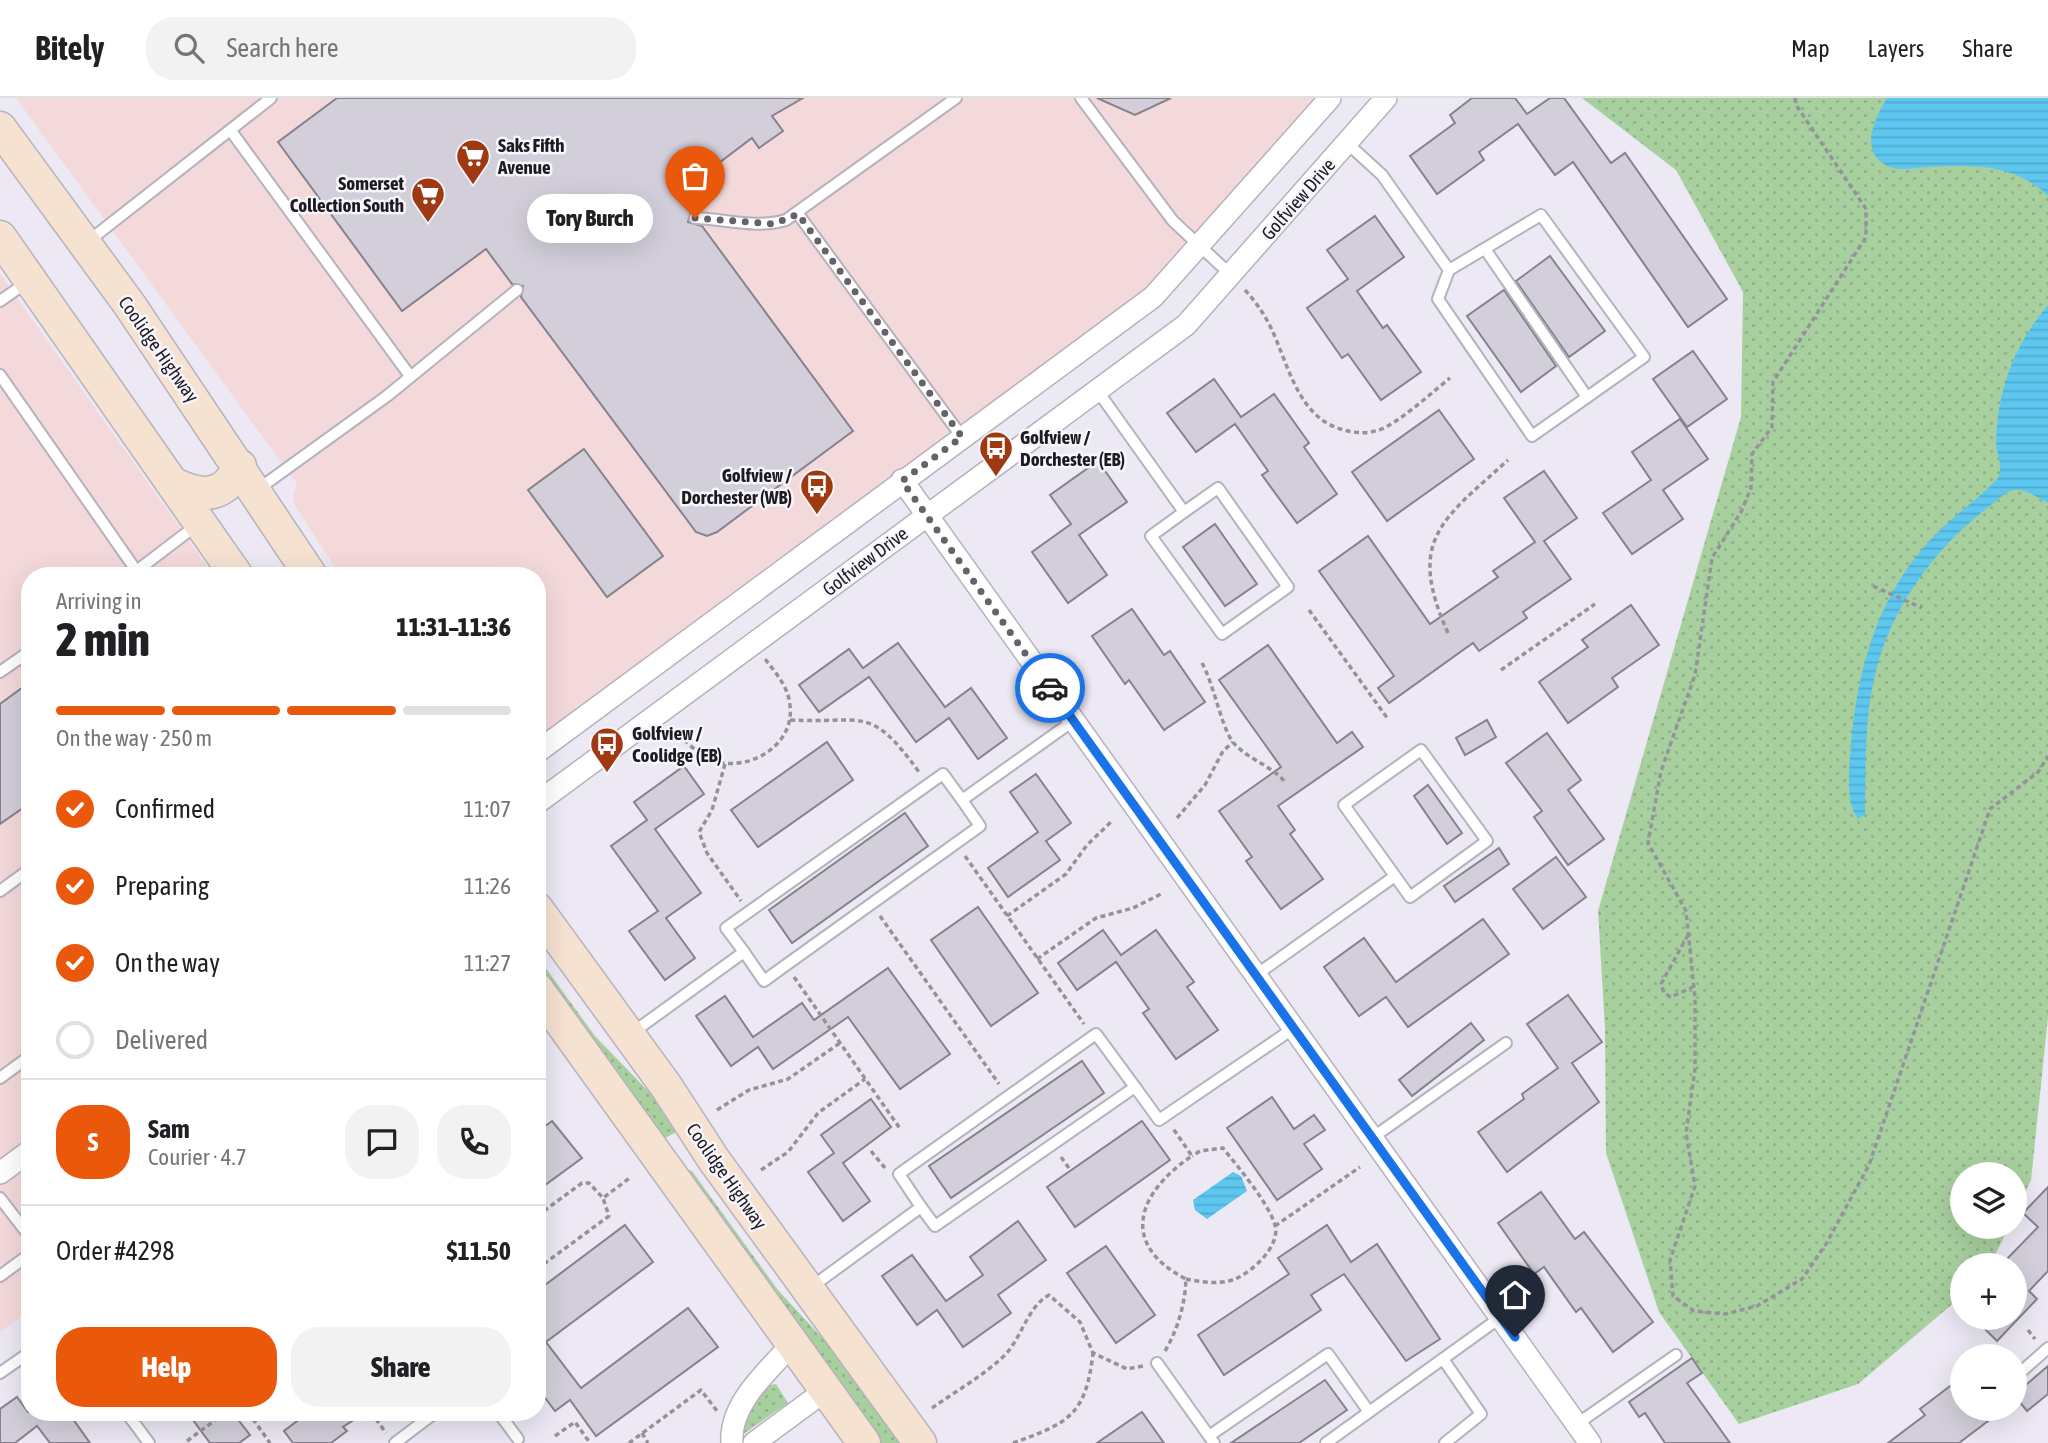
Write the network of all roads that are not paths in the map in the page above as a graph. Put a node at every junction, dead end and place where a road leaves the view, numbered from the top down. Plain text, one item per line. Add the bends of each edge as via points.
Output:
1 (271, 98) edge
2 (956, 98) edge
3 (1081, 98) edge
4 (1330, 98) edge
5 (1386, 98) edge
6 (231, 131) junction
7 (5, 142) edge
8 (1347, 143) junction
9 (798, 214) junction
10 (695, 218) dead end
11 (0, 237) edge
12 (85, 244) junction
13 (1198, 248) junction
14 (1485, 249) junction
15 (1449, 270) junction
16 (31, 280) junction
17 (1237, 282) junction
18 (517, 290) dead end
19 (0, 301) edge
20 (0, 375) edge
21 (410, 376) junction
22 (1097, 390) junction
23 (1587, 397) junction
24 (962, 437) junction
25 (248, 478) junction
26 (902, 481) junction
27 (174, 484) junction
28 (1184, 512) junction
29 (926, 515) junction
30 (201, 523) junction
31 (130, 567) edge
32 (144, 567) edge
33 (231, 567) edge
34 (305, 567) edge
35 (21, 656) edge
36 (0, 671) edge
37 (1073, 721) junction
38 (546, 745) edge
39 (546, 796) edge
40 (962, 800) junction
41 (21, 876) edge
42 (1395, 876) junction
43 (0, 891) edge
44 (546, 921) edge
45 (744, 952) junction
46 (1256, 975) junction
47 (546, 1002) edge
48 (1294, 1028) junction
49 (629, 1035) junction
50 (1506, 1043) dead end
51 (21, 1062) edge
52 (0, 1077) edge
53 (1135, 1087) junction
54 (1373, 1138) junction
55 (21, 1158) edge
56 (714, 1160) junction
57 (665, 1167) junction
58 (0, 1173) edge
59 (0, 1198) edge
60 (921, 1207) junction
61 (21, 1225) edge
62 (21, 1261) edge
63 (0, 1276) edge
64 (808, 1290) junction
65 (1501, 1317) junction
66 (792, 1344) junction
67 (2048, 1348) edge
68 (1676, 1355) dead end
69 (21, 1358) edge
70 (1443, 1359) junction
71 (1157, 1363) road end
72 (2027, 1367) edge
73 (0, 1373) edge
74 (826, 1390) junction
75 (1369, 1412) junction
76 (133, 1421) edge
77 (424, 1421) edge
78 (505, 1421) edge
79 (1577, 1424) junction
80 (518, 1439) dead end
81 (1212, 1439) edge
82 (149, 1443) edge
83 (394, 1443) edge
84 (732, 1443) edge
85 (754, 1443) edge
86 (864, 1443) edge
87 (920, 1443) edge
88 (1326, 1443) edge
89 (1445, 1443) edge
90 (1590, 1443) edge

1 - 6 lane
2 - 9 lane
3 - 13 lane via 1172,221
4 - 13 street
5 - 8 street, Golfview Drive
6 - 12 lane
6 - 21 lane
7 - 12 main road, Coolidge Highway
8 - 15 lane via 1382,175
8 - 17 street, Golfview Drive
9 - 10 lane via 774,224
9 - 24 lane
11 - 16 main road
12 - 25 main road, Coolidge Highway
13 - 17 lane
13 - 24 street via 1153,297
14 - 15 lane
14 - 23 lane
14 - 23 lane via 1541,215 1644,357
15 - 23 lane via 1438,299 1532,436
16 - 19 lane
16 - 27 main road
17 - 22 street, Golfview Drive
18 - 21 lane
20 - 31 lane
21 - 25 lane
22 - 28 lane
22 - 29 street, Golfview Drive
24 - 26 street
25 - 27 main road via 207,494
25 - 34 main road, Coolidge Highway
26 - 29 street
26 - 38 street
27 - 30 main road
28 - 28 lane via 1151,536 1222,635 1288,587 1218,488
29 - 37 street
29 - 39 street, Golfview Drive
30 - 32 lane
30 - 33 main road
35 - 36 lane
37 - 40 lane
37 - 46 street
40 - 45 lane via 943,774 726,928
40 - 45 lane via 980,826 764,981
41 - 43 lane
42 - 42 lane via 1410,897 1487,841 1421,750 1344,805
42 - 46 lane
44 - 49 main road, Coolidge Highway
45 - 49 lane
46 - 48 street
47 - 57 main road
48 - 53 lane via 1159,1121
48 - 54 street
49 - 56 main road, Coolidge Highway
50 - 54 lane
51 - 52 lane
53 - 60 lane via 935,1226
53 - 60 lane via 1096,1034 899,1174
54 - 65 street
55 - 58 street
56 - 57 main road via 693,1146 681,1150
56 - 64 main road, Coolidge Highway
57 - 66 main road
59 - 61 lane
60 - 64 lane
62 - 63 lane
64 - 87 main road, Coolidge Highway
65 - 70 lane
65 - 79 street
66 - 74 main road
66 - 84 street via 752,1389 731,1425
67 - 72 lane
68 - 79 lane
69 - 73 lane
70 - 75 lane
70 - 89 lane via 1482,1414
71 - 81 lane
74 - 85 street
74 - 86 main road
75 - 81 lane via 1328,1354
75 - 88 lane
76 - 82 lane
77 - 83 lane
78 - 80 lane
79 - 90 street

